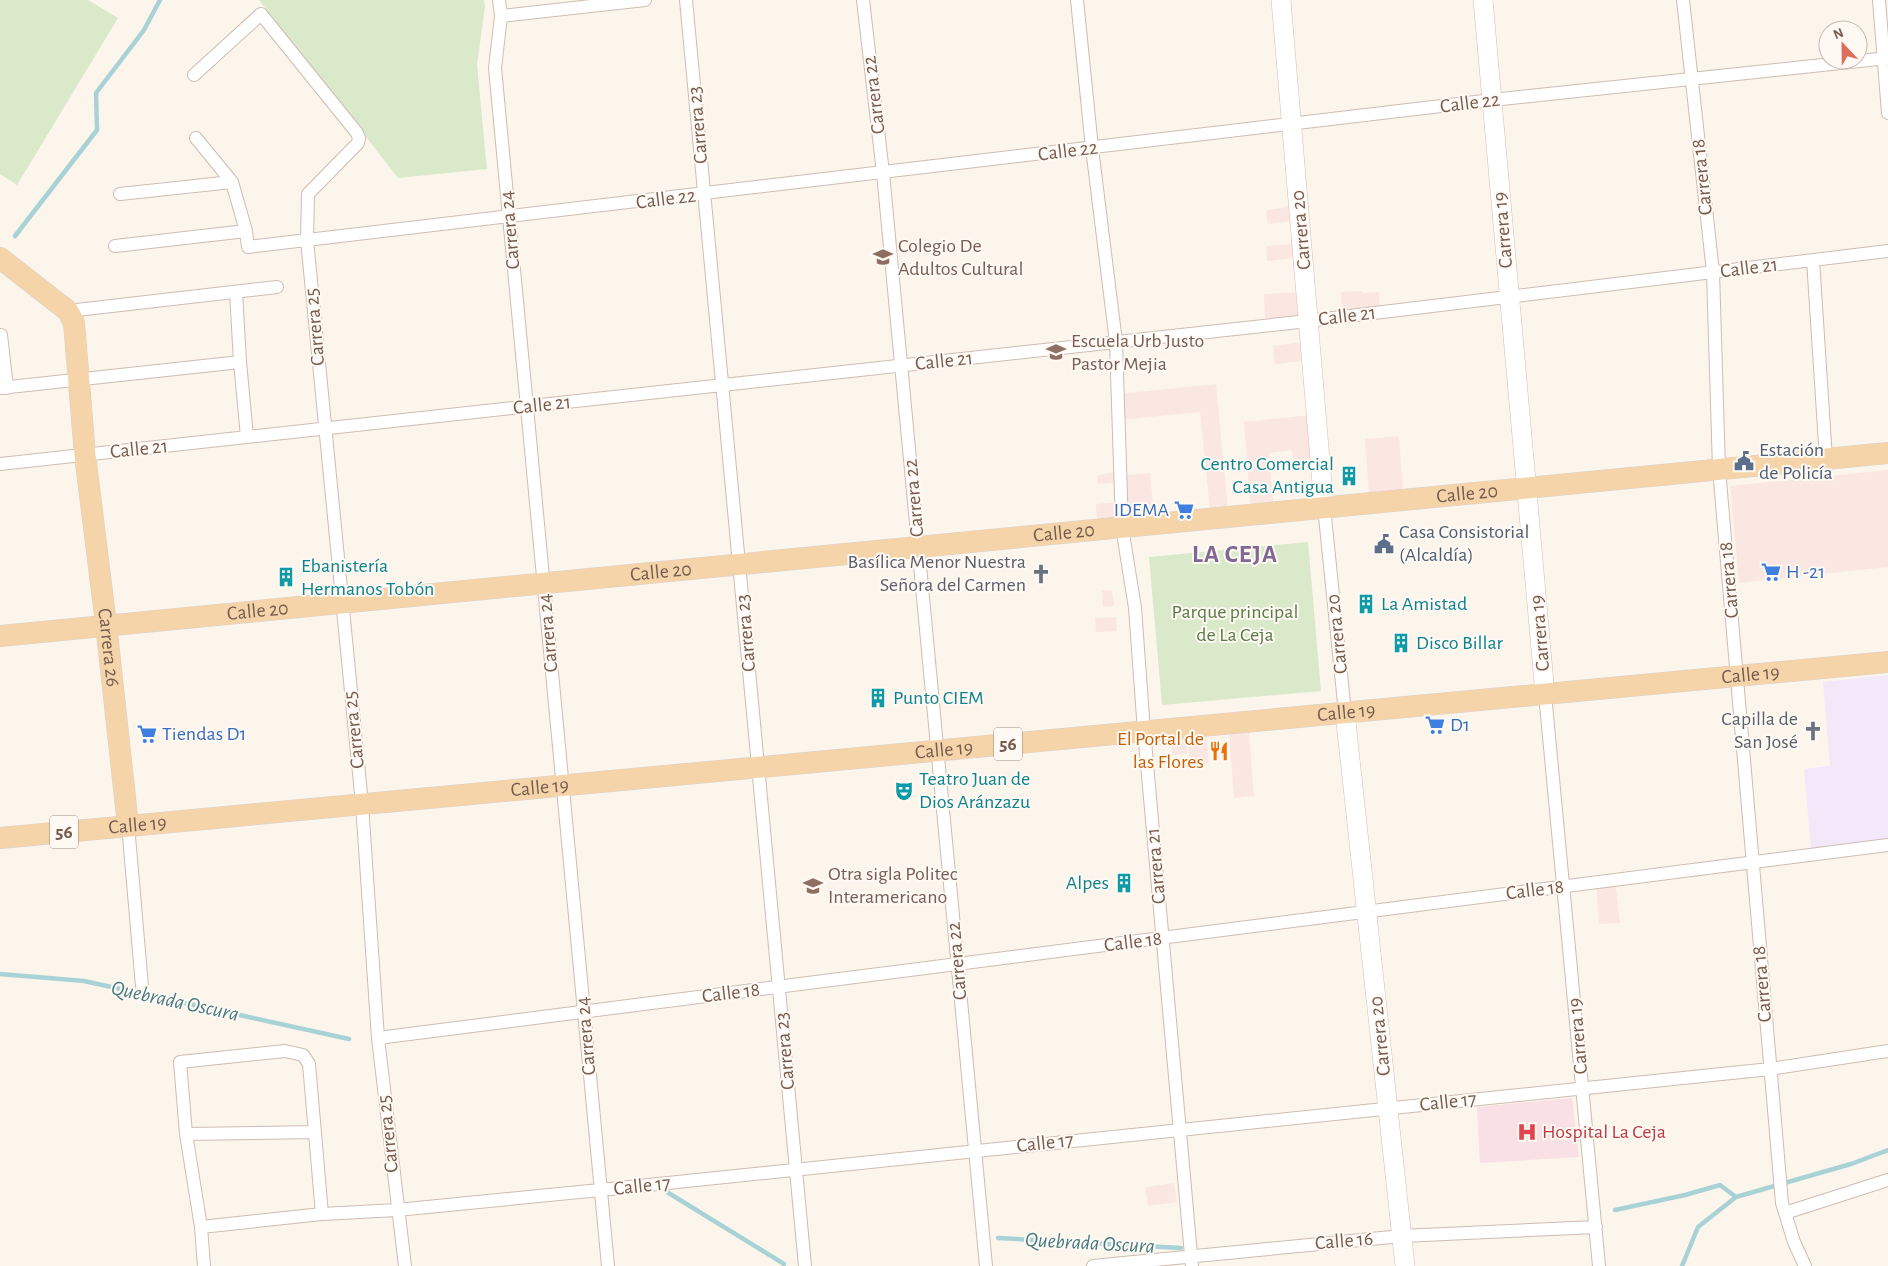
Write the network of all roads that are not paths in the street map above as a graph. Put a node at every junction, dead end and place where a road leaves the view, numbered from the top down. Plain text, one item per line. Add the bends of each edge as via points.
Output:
1 (499, 0) edge
2 (645, 0) edge
3 (686, 0) edge
4 (862, 0) edge
5 (1077, 0) edge
6 (1281, 0) edge
7 (1483, 0) edge
8 (1684, 0) edge
9 (1879, 0) edge
10 (501, 16) junction
11 (1886, 58) edge
12 (194, 76) dead end
13 (1691, 79) junction
14 (1492, 100) junction
15 (1888, 113) edge
16 (1292, 124) junction
17 (196, 138) dead end
18 (1092, 148) junction
19 (883, 173) junction
20 (232, 182) junction
21 (120, 194) dead end
22 (704, 194) junction
23 (509, 217) junction
24 (246, 231) junction
25 (307, 240) junction
26 (115, 246) dead end
27 (1888, 251) edge
28 (1813, 260) junction
29 (4, 263) edge
30 (1713, 272) junction
31 (277, 287) dead end
32 (236, 292) junction
33 (1509, 296) junction
34 (68, 311) junction
35 (1308, 321) junction
36 (1, 336) edge
37 (1116, 342) junction
38 (240, 362) junction
39 (901, 366) junction
40 (79, 380) junction
41 (722, 385) junction
42 (4, 388) edge
43 (526, 407) junction
44 (324, 429) junction
45 (247, 437) junction
46 (1888, 453) edge
47 (85, 455) junction
48 (1826, 459) junction
49 (0, 464) edge
50 (1719, 470) junction
51 (1527, 488) junction
52 (1324, 507) junction
53 (1122, 527) junction
54 (918, 546) junction
55 (739, 564) junction
56 (543, 583) junction
57 (342, 602) junction
58 (106, 624) junction
59 (0, 636) edge
60 (1888, 662) edge
61 (1738, 676) junction
62 (1545, 694) junction
63 (1345, 713) junction
64 (1144, 732) junction
65 (938, 750) junction
66 (758, 767) junction
67 (562, 785) junction
68 (362, 804) junction
69 (128, 826) junction
70 (0, 838) edge
71 (1888, 845) edge
72 (1752, 862) junction
73 (1563, 886) junction
74 (1366, 912) junction
75 (1162, 938) junction
76 (958, 964) junction
77 (142, 986) dead end
78 (779, 987) junction
79 (584, 1012) junction
80 (378, 1038) junction
81 (1888, 1051) edge
82 (1770, 1069) junction
83 (1582, 1088) junction
84 (1388, 1108) junction
85 (1180, 1130) junction
86 (315, 1132) junction
87 (186, 1134) junction
88 (975, 1150) junction
89 (796, 1170) junction
90 (1888, 1180) edge
91 (600, 1190) junction
92 (1783, 1208) junction
93 (397, 1210) junction
94 (322, 1214) junction
95 (201, 1227) junction
96 (1596, 1227) junction
97 (1402, 1236) junction
98 (1192, 1261) edge
99 (204, 1266) edge
100 (405, 1266) edge
101 (608, 1266) edge
102 (805, 1266) edge
103 (986, 1266) edge
104 (1093, 1266) edge
105 (1405, 1266) edge
106 (1599, 1266) edge
107 (1805, 1266) edge

1 - 10 street, Carrera 24
2 - 10 street
3 - 22 street, Carrera 23
4 - 19 street, Carrera 22
5 - 18 street, Carrera 21
6 - 16 main road, Carrera 20
7 - 14 main road, Carrera 19
8 - 13 street, Carrera 18
9 - 11 street
10 - 23 street, Carrera 24 via 495,68
11 - 13 street, Calle 22
11 - 15 street
12 - 25 street, Carrera 25 via 261,14 357,133 358,143 308,194
13 - 14 street, Calle 22
13 - 30 street, Carrera 18
14 - 16 street, Calle 22
14 - 33 main road, Carrera 19
16 - 18 street, Calle 22
16 - 35 main road, Carrera 20
17 - 20 street
18 - 19 street, Calle 22
18 - 37 street, Carrera 21
19 - 22 street, Calle 22
19 - 39 street, Carrera 22
20 - 21 street
20 - 24 street
22 - 23 street, Calle 22
22 - 41 street, Carrera 23
23 - 25 street, Calle 22
23 - 43 street, Carrera 24
24 - 25 street, Calle 22 via 248,247
24 - 26 street
25 - 44 street, Carrera 25
27 - 28 street, Calle 21
28 - 30 street, Calle 21
28 - 48 street
29 - 34 main road
30 - 33 street, Calle 21
30 - 50 street, Carrera 18
31 - 32 street
32 - 34 street
32 - 38 street
33 - 35 street, Calle 21
33 - 51 main road, Carrera 19
34 - 40 main road, Carrera 26 via 74,323
35 - 37 street, Calle 21
35 - 52 main road, Carrera 20
36 - 42 street
37 - 39 street, Calle 21
37 - 53 street, Carrera 21
38 - 40 street
38 - 45 street
39 - 41 street, Calle 21
39 - 54 street, Carrera 22
40 - 42 street
40 - 47 main road, Carrera 26
41 - 43 street, Calle 21
41 - 55 street, Carrera 23
43 - 44 street, Calle 21
43 - 56 street, Carrera 24
44 - 45 street, Calle 21
44 - 57 street, Carrera 25
45 - 47 street, Calle 21
46 - 48 main road, Calle 20
47 - 49 street, Calle 21
47 - 58 main road, Carrera 26
48 - 50 main road, Calle 20
50 - 51 main road, Calle 20
50 - 61 street, Carrera 18
51 - 52 main road, Calle 20
51 - 62 main road, Carrera 19
52 - 53 main road, Calle 20
52 - 63 street, Carrera 20
53 - 54 main road, Calle 20
53 - 64 street, Carrera 21 via 1135,608
54 - 55 main road, Calle 20
54 - 65 street, Carrera 22
55 - 56 main road, Calle 20
55 - 66 street, Carrera 23
56 - 57 main road, Calle 20
56 - 67 street, Carrera 24
57 - 58 main road, Calle 20
57 - 68 street, Carrera 25
58 - 59 main road, Calle 20
58 - 69 main road, Carrera 26
60 - 61 main road, Calle 19 / 56
61 - 62 main road, Calle 19 / 56
61 - 72 street, Carrera 18
62 - 63 main road, Calle 19 / 56
62 - 73 street, Carrera 19
63 - 64 main road, Calle 19 / 56
63 - 74 main road, Carrera 20
64 - 65 main road, Calle 19 / 56
64 - 75 street, Carrera 21
65 - 66 main road, Calle 19 / 56
65 - 76 street, Carrera 22
66 - 67 main road, Calle 19 / 56
66 - 78 street, Carrera 23
67 - 68 main road, Calle 19 / 56
67 - 79 street, Carrera 24
68 - 69 main road, Calle 19 / 56
68 - 80 street, Carrera 25
69 - 70 main road, Calle 19 / 56
69 - 77 street, Carrera 26
71 - 72 street, Calle 18
72 - 73 street, Calle 18
72 - 82 street, Carrera 18
73 - 74 street, Calle 18
73 - 83 street, Carrera 19
74 - 75 street, Calle 18
74 - 84 main road, Carrera 20
75 - 76 street, Calle 18
75 - 85 street, Carrera 21
76 - 78 street, Calle 18
76 - 88 street, Carrera 22
78 - 79 street, Calle 18
78 - 89 street, Carrera 23
79 - 80 street, Calle 18
79 - 91 street, Carrera 24
80 - 93 street, Carrera 25
81 - 82 street, Calle 17
82 - 83 street, Calle 17
82 - 92 street, Carrera 18
83 - 84 street, Calle 17
83 - 96 street, Carrera 19
84 - 85 street, Calle 17
84 - 97 main road, Carrera 20
85 - 88 street, Calle 17
85 - 98 street, Carrera 21
86 - 87 street
86 - 87 street via 309,1064 303,1056 285,1051 180,1062
86 - 94 street
87 - 95 street
88 - 89 street, Calle 17
88 - 103 street, Carrera 22
89 - 91 street, Calle 17
89 - 102 street, Carrera 23
90 - 92 street
91 - 93 street, Calle 17
91 - 101 street, Carrera 24
92 - 107 street, Carrera 18
93 - 94 street, Calle 17
93 - 100 street, Carrera 25
94 - 95 street, Calle 17
95 - 99 street
96 - 97 street, Calle 16
96 - 106 street, Carrera 19
97 - 98 street, Calle 16
97 - 105 main road, Carrera 20
98 - 104 street, Calle 16

